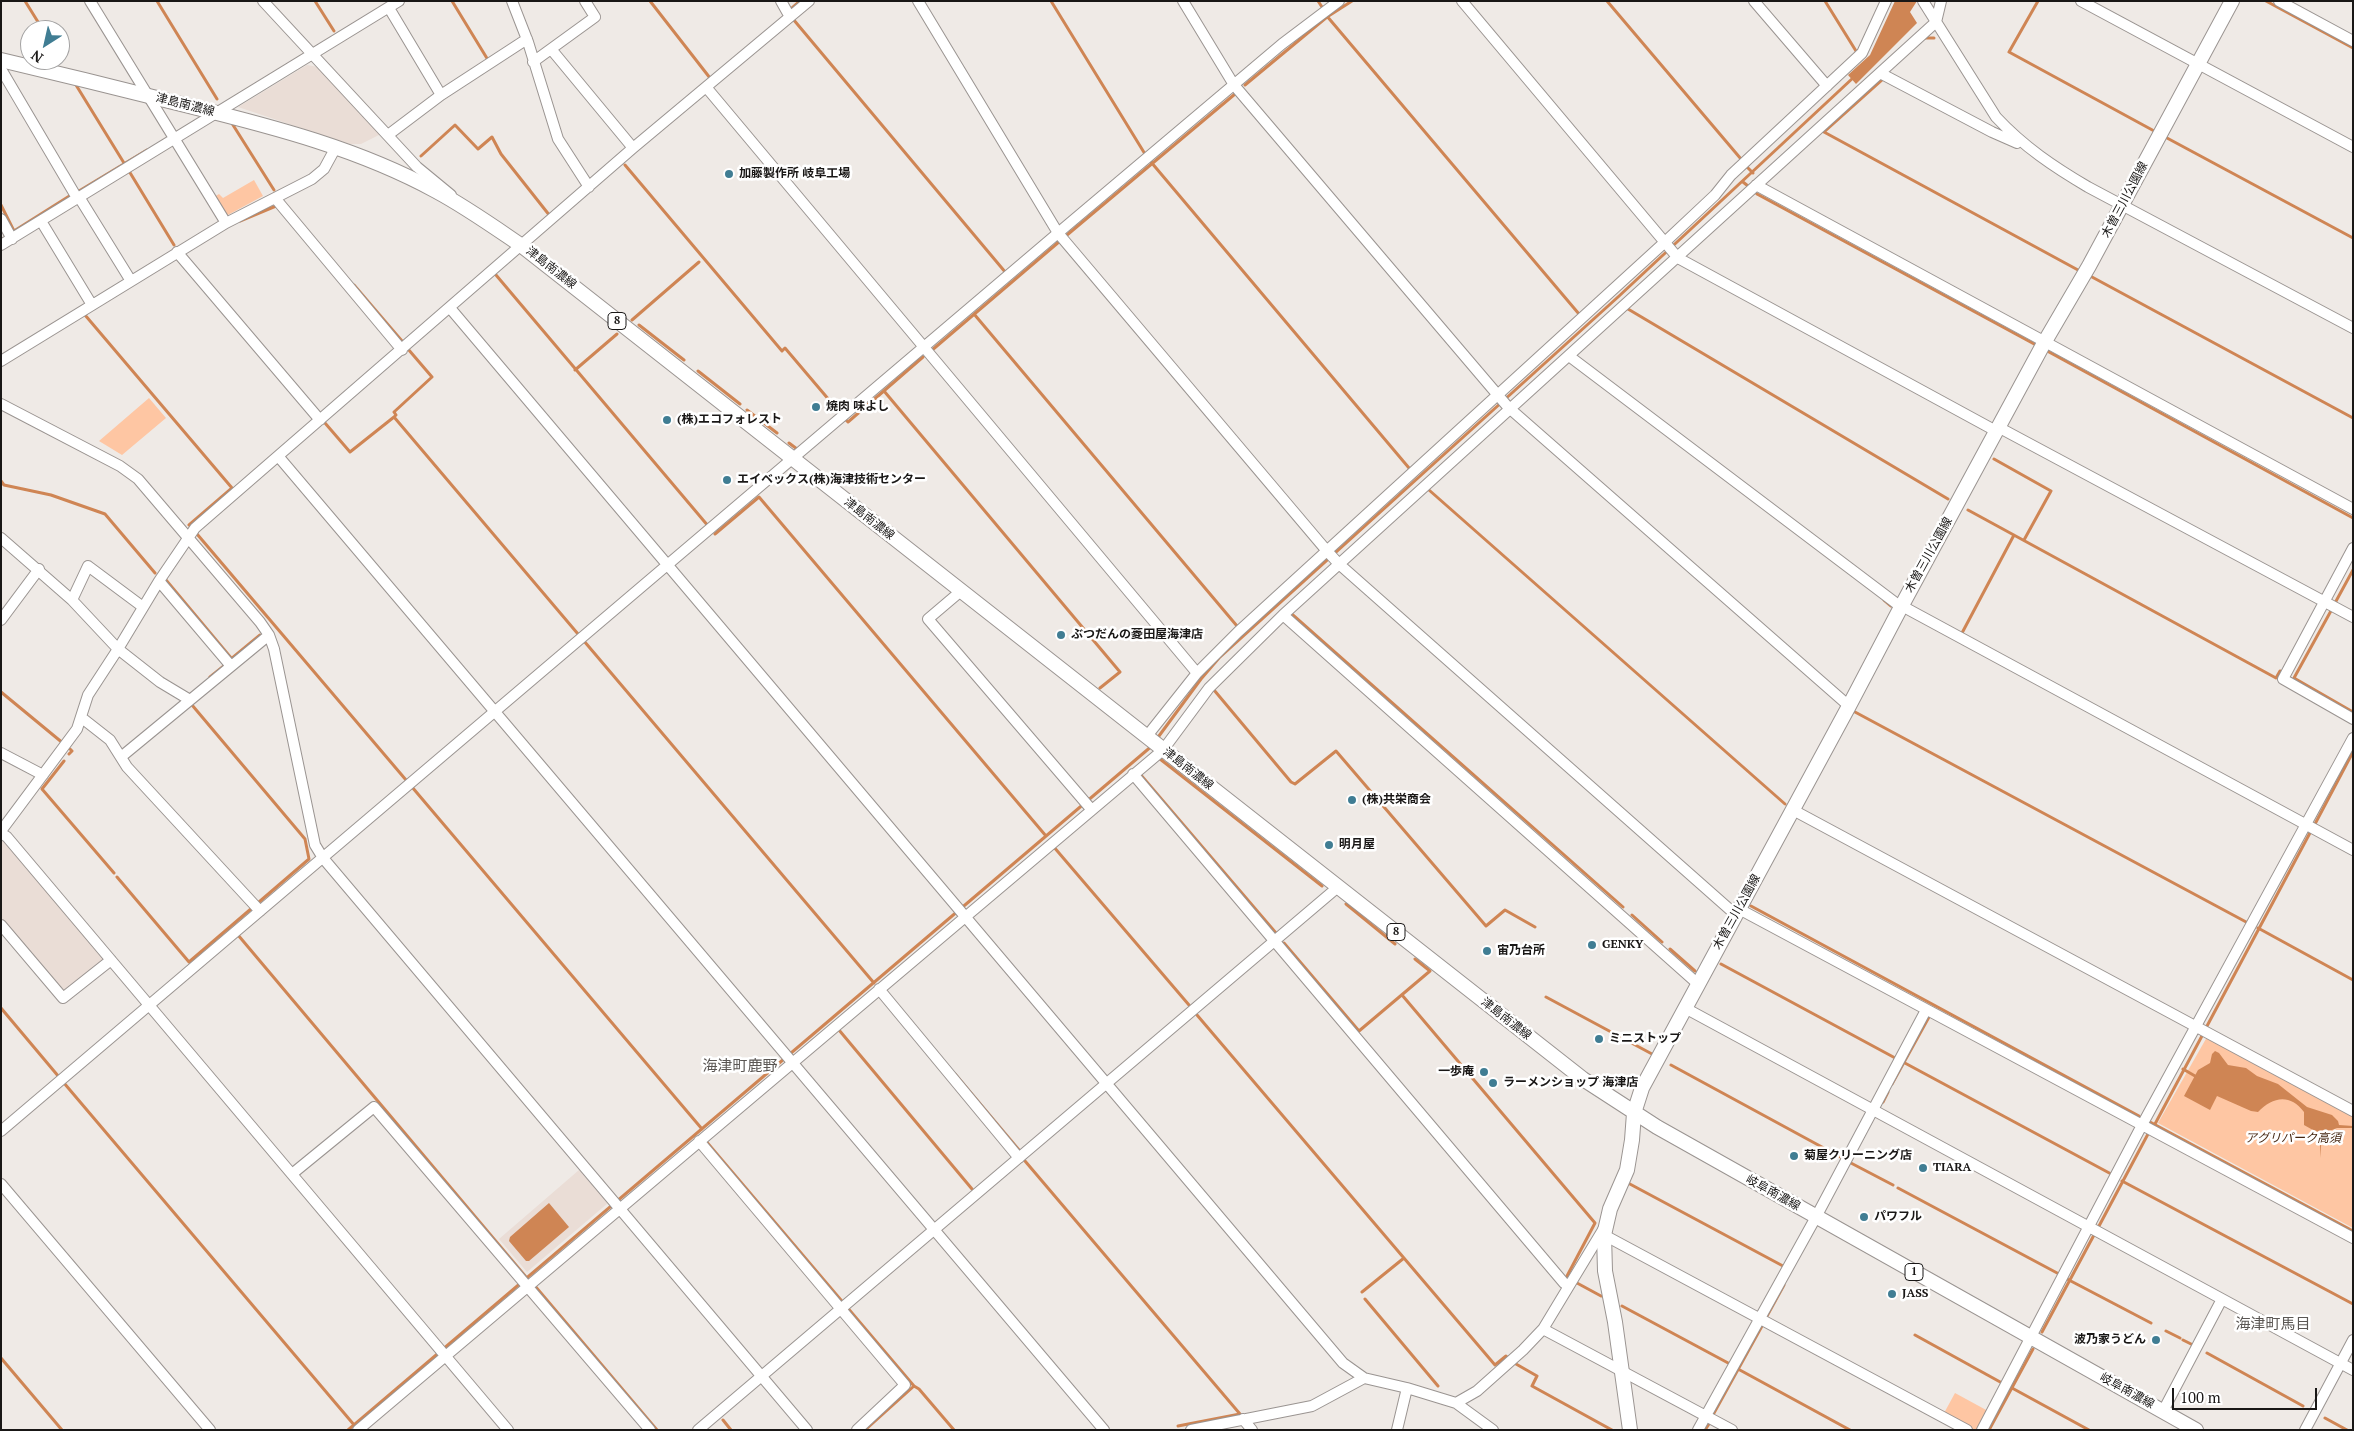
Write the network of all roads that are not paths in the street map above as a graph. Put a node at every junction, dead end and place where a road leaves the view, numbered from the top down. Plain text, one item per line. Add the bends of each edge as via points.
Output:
1 (90, 1) edge
2 (263, 1) edge
3 (399, 1) edge
4 (512, 1) edge
5 (585, 1) edge
6 (780, 1) edge
7 (809, 1) edge
8 (918, 1) edge
9 (1183, 1) edge
10 (1339, 1) edge
11 (1462, 1) edge
12 (1754, 1) edge
13 (1886, 1) edge
14 (1923, 1) edge
15 (1941, 1) edge
16 (2081, 1) edge
17 (2232, 1) edge
18 (2279, 1) edge
19 (389, 8) junction
20 (790, 17) junction
21 (1936, 22) junction
22 (527, 39) junction
23 (2353, 41) edge
24 (551, 49) junction
25 (312, 54) junction
26 (1, 60) edge
27 (533, 62) junction
28 (2199, 64) junction
29 (1, 69) edge
30 (1880, 73) junction
31 (1234, 85) junction
32 (1827, 86) junction
33 (706, 88) junction
34 (441, 95) junction
35 (148, 96) junction
36 (216, 113) junction
37 (388, 135) junction
38 (175, 138) junction
39 (2025, 146) junction
40 (336, 147) junction
41 (2353, 147) edge
42 (633, 148) junction
43 (1756, 185) junction
44 (589, 187) junction
45 (78, 198) junction
46 (275, 198) junction
47 (2122, 204) junction
48 (469, 210) junction
49 (1, 219) edge
50 (41, 221) junction
51 (226, 223) junction
52 (1058, 233) junction
53 (12, 239) junction
54 (1666, 243) junction
55 (1, 245) edge
56 (522, 246) junction
57 (177, 252) junction
58 (1677, 256) junction
59 (131, 281) junction
60 (92, 305) junction
61 (450, 308) junction
62 (2353, 328) edge
63 (2044, 343) junction
64 (923, 348) junction
65 (402, 350) junction
66 (1568, 356) junction
67 (1, 361) edge
68 (1498, 396) junction
69 (1, 404) edge
70 (1509, 408) junction
71 (320, 420) junction
72 (1997, 429) junction
73 (278, 456) junction
74 (792, 459) junction
75 (2353, 509) edge
76 (188, 537) junction
77 (1, 538) edge
78 (2353, 548) edge
79 (1328, 551) junction
80 (1339, 563) junction
81 (668, 565) junction
82 (39, 569) junction
83 (159, 580) junction
84 (961, 591) junction
85 (72, 600) junction
86 (2324, 602) junction
87 (1901, 606) junction
88 (143, 608) junction
89 (1283, 615) junction
90 (2353, 618) edge
91 (1, 620) edge
92 (269, 635) junction
93 (118, 649) junction
94 (231, 666) junction
95 (1196, 673) junction
96 (190, 700) junction
97 (1849, 706) junction
98 (495, 711) junction
99 (82, 718) junction
100 (2353, 719) edge
101 (2353, 738) edge
102 (1155, 743) junction
103 (1, 753) edge
104 (121, 757) junction
105 (1133, 774) junction
106 (43, 775) junction
107 (1090, 808) junction
108 (1794, 810) junction
109 (2306, 825) junction
110 (1, 832) edge
111 (2353, 850) edge
112 (323, 858) junction
113 (1338, 887) junction
114 (260, 911) junction
115 (962, 912) junction
116 (1738, 912) junction
117 (1, 925) edge
118 (1274, 942) junction
119 (111, 960) junction
120 (1698, 984) junction
121 (878, 989) junction
122 (149, 1005) junction
123 (1685, 1008) junction
124 (1926, 1010) junction
125 (2196, 1027) junction
126 (788, 1059) junction
127 (1107, 1083) junction
128 (1874, 1110) junction
129 (2353, 1111) edge
130 (1634, 1113) junction
131 (2142, 1125) junction
132 (1, 1131) edge
133 (701, 1139) junction
134 (1019, 1158) junction
135 (292, 1174) junction
136 (1, 1184) edge
137 (617, 1204) junction
138 (1816, 1217) junction
139 (2091, 1227) junction
140 (934, 1230) junction
141 (1605, 1230) junction
142 (2353, 1238) edge
143 (525, 1282) junction
144 (1569, 1285) junction
145 (2222, 1299) junction
146 (843, 1306) junction
147 (1760, 1318) junction
148 (1543, 1329) junction
149 (2032, 1338) junction
150 (2353, 1340) edge
151 (442, 1352) junction
152 (2340, 1364) junction
153 (2353, 1370) edge
154 (1622, 1371) junction
155 (761, 1376) junction
156 (1364, 1378) junction
157 (1406, 1388) junction
158 (1456, 1403) junction
159 (2163, 1411) junction
160 (1706, 1415) junction
161 (1243, 1419) junction
162 (210, 1430) edge
163 (358, 1430) edge
164 (508, 1430) edge
165 (650, 1430) edge
166 (698, 1430) edge
167 (807, 1430) edge
168 (857, 1430) edge
169 (1104, 1430) edge
170 (1191, 1430) edge
171 (1252, 1430) edge
172 (1397, 1430) edge
173 (1493, 1430) edge
174 (1630, 1430) edge
175 (1698, 1430) edge
176 (1732, 1430) edge
177 (1967, 1430) edge
178 (1982, 1430) edge
179 (2196, 1430) edge
180 (2304, 1430) edge

1 - 35 street
2 - 25 street
3 - 19 street
4 - 22 street
5 - 24 street via 595,17
6 - 20 street
7 - 20 street
8 - 52 street
9 - 31 street
10 - 31 street
11 - 54 street
12 - 32 street
13 - 32 street via 1862,53
14 - 21 street
15 - 21 street
16 - 28 street
17 - 28 main road, 木曽三川公園線
18 - 23 street
19 - 25 street
19 - 34 street
20 - 33 street
21 - 30 street
21 - 39 street via 1996,117
22 - 27 street
22 - 34 street
24 - 27 street
24 - 42 street
25 - 36 street
25 - 37 street
26 - 35 main road, 津島南濃線 / 8
27 - 44 street via 558,139
28 - 41 street
28 - 47 main road, 木曽三川公園線
29 - 45 street
30 - 39 street
30 - 43 street
31 - 52 street
31 - 68 street
32 - 54 street via 1731,175
33 - 42 street
33 - 64 street
34 - 37 street
35 - 36 main road, 津島南濃線 / 8
35 - 38 street
36 - 38 street
36 - 40 main road, 津島南濃線 / 8
37 - 48 street via 417,167
38 - 45 street
38 - 51 street
39 - 47 street via 2046,162
40 - 46 street via 324,169
40 - 48 main road, 津島南濃線 / 8 via 409,178
42 - 44 street
43 - 58 street
43 - 63 street
44 - 56 street
45 - 50 street
45 - 59 street
46 - 51 street
46 - 65 street
47 - 62 street
47 - 63 main road, 木曽三川公園線
48 - 56 main road, 津島南濃線 / 8
49 - 53 street
50 - 53 street
50 - 60 street
51 - 57 street
52 - 64 street
52 - 79 street
53 - 55 street
54 - 58 street
54 - 68 street
56 - 61 street
56 - 74 main road, 津島南濃線 / 8
57 - 59 street
57 - 71 street
58 - 66 street
58 - 72 street
59 - 60 street
60 - 67 street
61 - 65 street
61 - 81 street
63 - 72 main road, 木曽三川公園線
63 - 75 street
64 - 74 street
64 - 95 street
65 - 71 street
66 - 70 street
66 - 87 street
68 - 70 street
68 - 79 street
69 - 76 street via 120,466 138,479
70 - 80 street
70 - 97 street
71 - 73 street
72 - 86 street
72 - 87 main road, 木曽三川公園線
73 - 76 street
73 - 98 street
74 - 81 street
74 - 84 main road, 津島南濃線 / 8
76 - 83 street
76 - 92 street
77 - 82 street
78 - 86 street
79 - 80 street
79 - 95 street
80 - 89 street
80 - 116 street
81 - 98 street
81 - 115 street
82 - 85 street
82 - 91 street
83 - 88 street
83 - 94 street
84 - 102 main road, 津島南濃線 / 8
84 - 107 street via 928,619
85 - 88 street via 88,566
85 - 93 street
86 - 90 street
86 - 100 street via 2282,679
87 - 97 main road, 木曽三川公園線
87 - 109 street
88 - 93 street
89 - 102 street
89 - 120 street
92 - 94 street
92 - 112 street via 315,845
93 - 96 street via 160,682
93 - 99 street via 88,695
94 - 96 street
95 - 102 street
96 - 104 street
97 - 108 main road, 木曽三川公園線
98 - 112 street
98 - 126 street
99 - 104 street via 110,740
99 - 106 street via 77,730
101 - 109 street
102 - 105 street
102 - 113 main road, 津島南濃線 / 8
103 - 106 street
104 - 114 street
105 - 107 street
105 - 118 street
106 - 110 street
107 - 115 street
108 - 116 main road, 木曽三川公園線
108 - 125 street
109 - 111 street
109 - 125 street
110 - 119 street
112 - 114 street
112 - 137 street
113 - 118 street
113 - 130 main road, 津島南濃線 / 8 via 1582,1079
114 - 122 street
115 - 121 street
115 - 127 street
116 - 120 main road, 木曽三川公園線
116 - 124 street
117 - 119 street via 63,998
118 - 127 street
118 - 144 street
119 - 122 street
120 - 123 main road, 木曽三川公園線
121 - 126 street
121 - 134 street
122 - 132 street
122 - 135 street
123 - 128 street
123 - 130 main road, 木曽三川公園線 via 1642,1088
124 - 128 street
124 - 131 street
125 - 129 street
125 - 131 street
126 - 133 street
126 - 140 street
127 - 134 street
127 - 156 street via 1343,1363
128 - 138 street
128 - 139 street
130 - 138 main road, 岐阜南濃線 / 1
130 - 141 main road via 1627,1170 1610,1209
131 - 139 street
131 - 142 street
133 - 137 street
133 - 146 street
134 - 140 street
135 - 143 street via 374,1107
135 - 151 street
136 - 162 street
137 - 143 street
137 - 155 street
138 - 147 street
138 - 149 main road, 岐阜南濃線 / 1
139 - 145 street
139 - 149 street
140 - 146 street
140 - 169 street
141 - 144 street
141 - 147 street
141 - 154 main road via 1605,1271
143 - 151 street
143 - 165 street
144 - 148 street
145 - 152 street
145 - 159 street
146 - 155 street
146 - 168 street via 905,1385
147 - 160 street
147 - 177 street
148 - 154 street
148 - 158 street via 1477,1391
149 - 159 main road, 岐阜南濃線 / 1
149 - 178 street
150 - 152 street
151 - 163 street
151 - 164 street
152 - 153 street
152 - 180 street
154 - 160 street
154 - 174 main road
155 - 166 street
155 - 167 street
156 - 157 street
156 - 161 street via 1312,1406
157 - 158 street
157 - 172 street
158 - 173 street
159 - 179 main road, 岐阜南濃線 / 1
160 - 175 street
160 - 176 street
161 - 170 street
161 - 171 street

